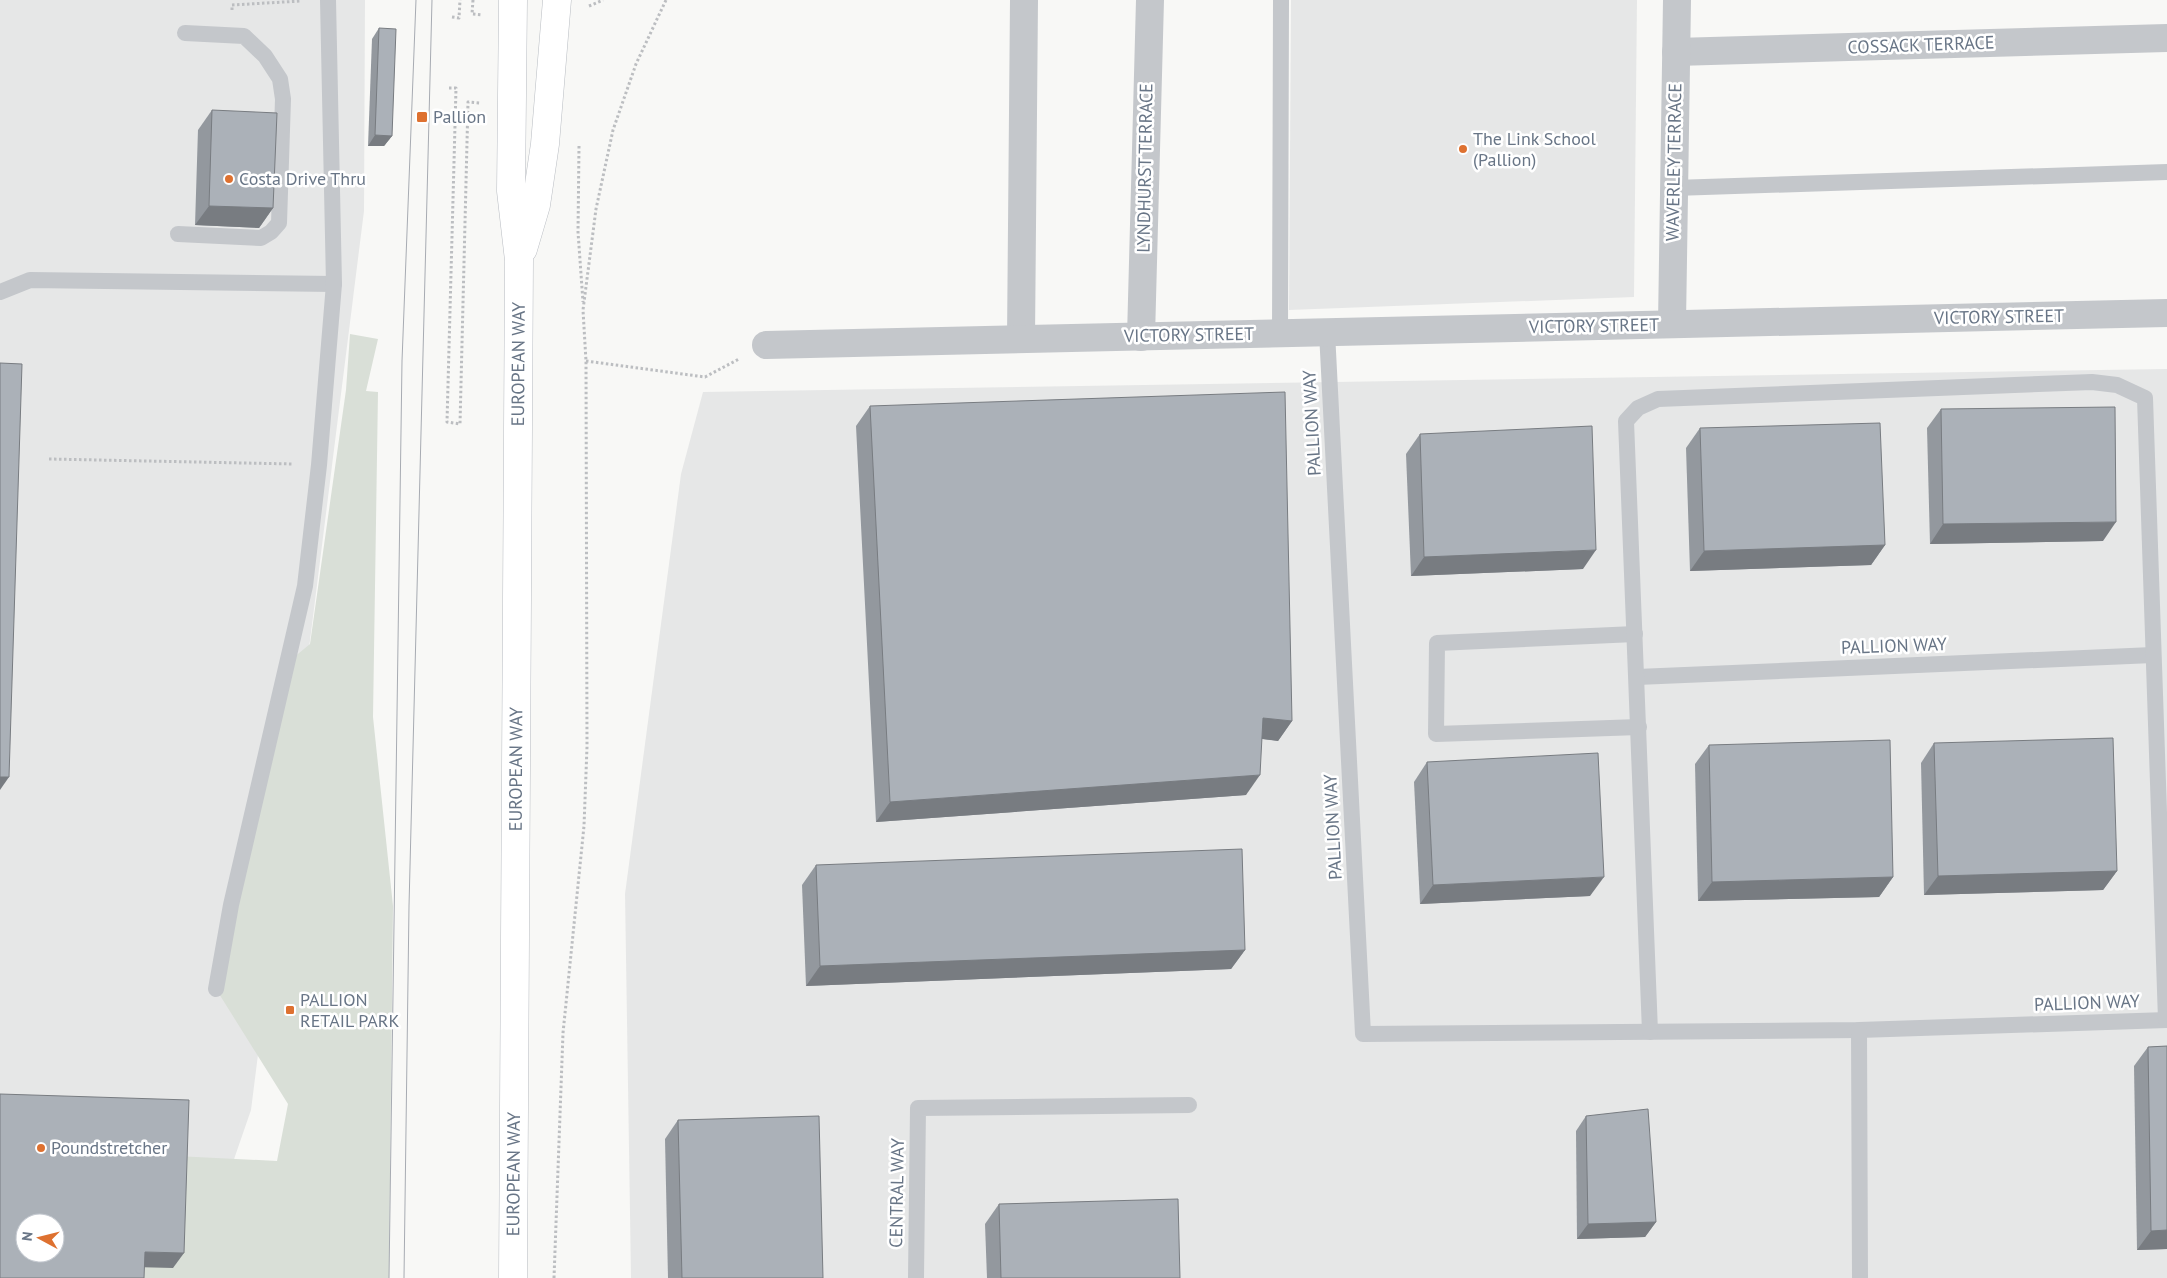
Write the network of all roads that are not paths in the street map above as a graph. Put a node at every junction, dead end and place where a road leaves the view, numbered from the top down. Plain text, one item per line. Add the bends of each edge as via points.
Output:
1 (328, 0) edge
2 (513, 0) edge
3 (1024, 0) edge
4 (1150, 0) edge
5 (1281, 0) edge
6 (1677, 0) edge
7 (569, 4) edge
8 (185, 33) dead end
9 (2167, 38) edge
10 (1676, 52) junction
11 (2167, 172) edge
12 (1674, 188) junction
13 (178, 234) dead end
14 (519, 260) junction
15 (334, 284) junction
16 (0, 292) edge
17 (2167, 313) edge
18 (1672, 324) junction
19 (1327, 332) junction
20 (1280, 333) junction
21 (1141, 336) junction
22 (1021, 339) junction
23 (766, 345) road end
24 (2160, 632) edge
25 (1635, 634) junction
26 (2153, 655) junction
27 (1637, 676) junction
28 (2161, 726) edge
29 (1638, 727) junction
30 (216, 989) dead end
31 (2166, 1020) edge
32 (1859, 1030) junction
33 (1650, 1032) junction
34 (1189, 1105) dead end
35 (512, 1278) edge
36 (916, 1278) edge
37 (1860, 1278) edge

1 - 15 lane
2 - 14 street, EUROPEAN WAY via 512,191
3 - 22 street
4 - 21 street, LYNDHURST TERRACE
5 - 20 lane
6 - 10 street, WAVERLEY TERRACE
7 - 14 street, EUROPEAN WAY via 536,205
8 - 13 lane via 244,36 265,56 280,79 283,99 279,223 260,238
9 - 10 street, COSSACK TERRACE
10 - 12 street, WAVERLEY TERRACE
11 - 12 lane
12 - 18 street, WAVERLEY TERRACE
14 - 35 street, EUROPEAN WAY
15 - 16 lane via 30,280
15 - 30 lane via 305,586 231,905
17 - 18 street, VICTORY STREET
18 - 19 street, VICTORY STREET
19 - 20 street, VICTORY STREET
19 - 33 lane, PALLION WAY via 1363,1034
20 - 21 street, VICTORY STREET
21 - 22 street, VICTORY STREET
22 - 23 street, VICTORY STREET
24 - 25 lane, PALLION WAY via 2145,398 2116,385 2092,382 1658,399 1638,408 1626,421
24 - 26 lane, PALLION WAY
25 - 27 lane
25 - 29 lane via 1437,643 1436,734
26 - 27 lane, PALLION WAY
26 - 28 lane, PALLION WAY
27 - 29 lane
28 - 31 lane, PALLION WAY
29 - 33 lane
31 - 32 lane, PALLION WAY
32 - 33 lane, PALLION WAY
32 - 37 lane
34 - 36 lane, CENTRAL WAY via 918,1108

